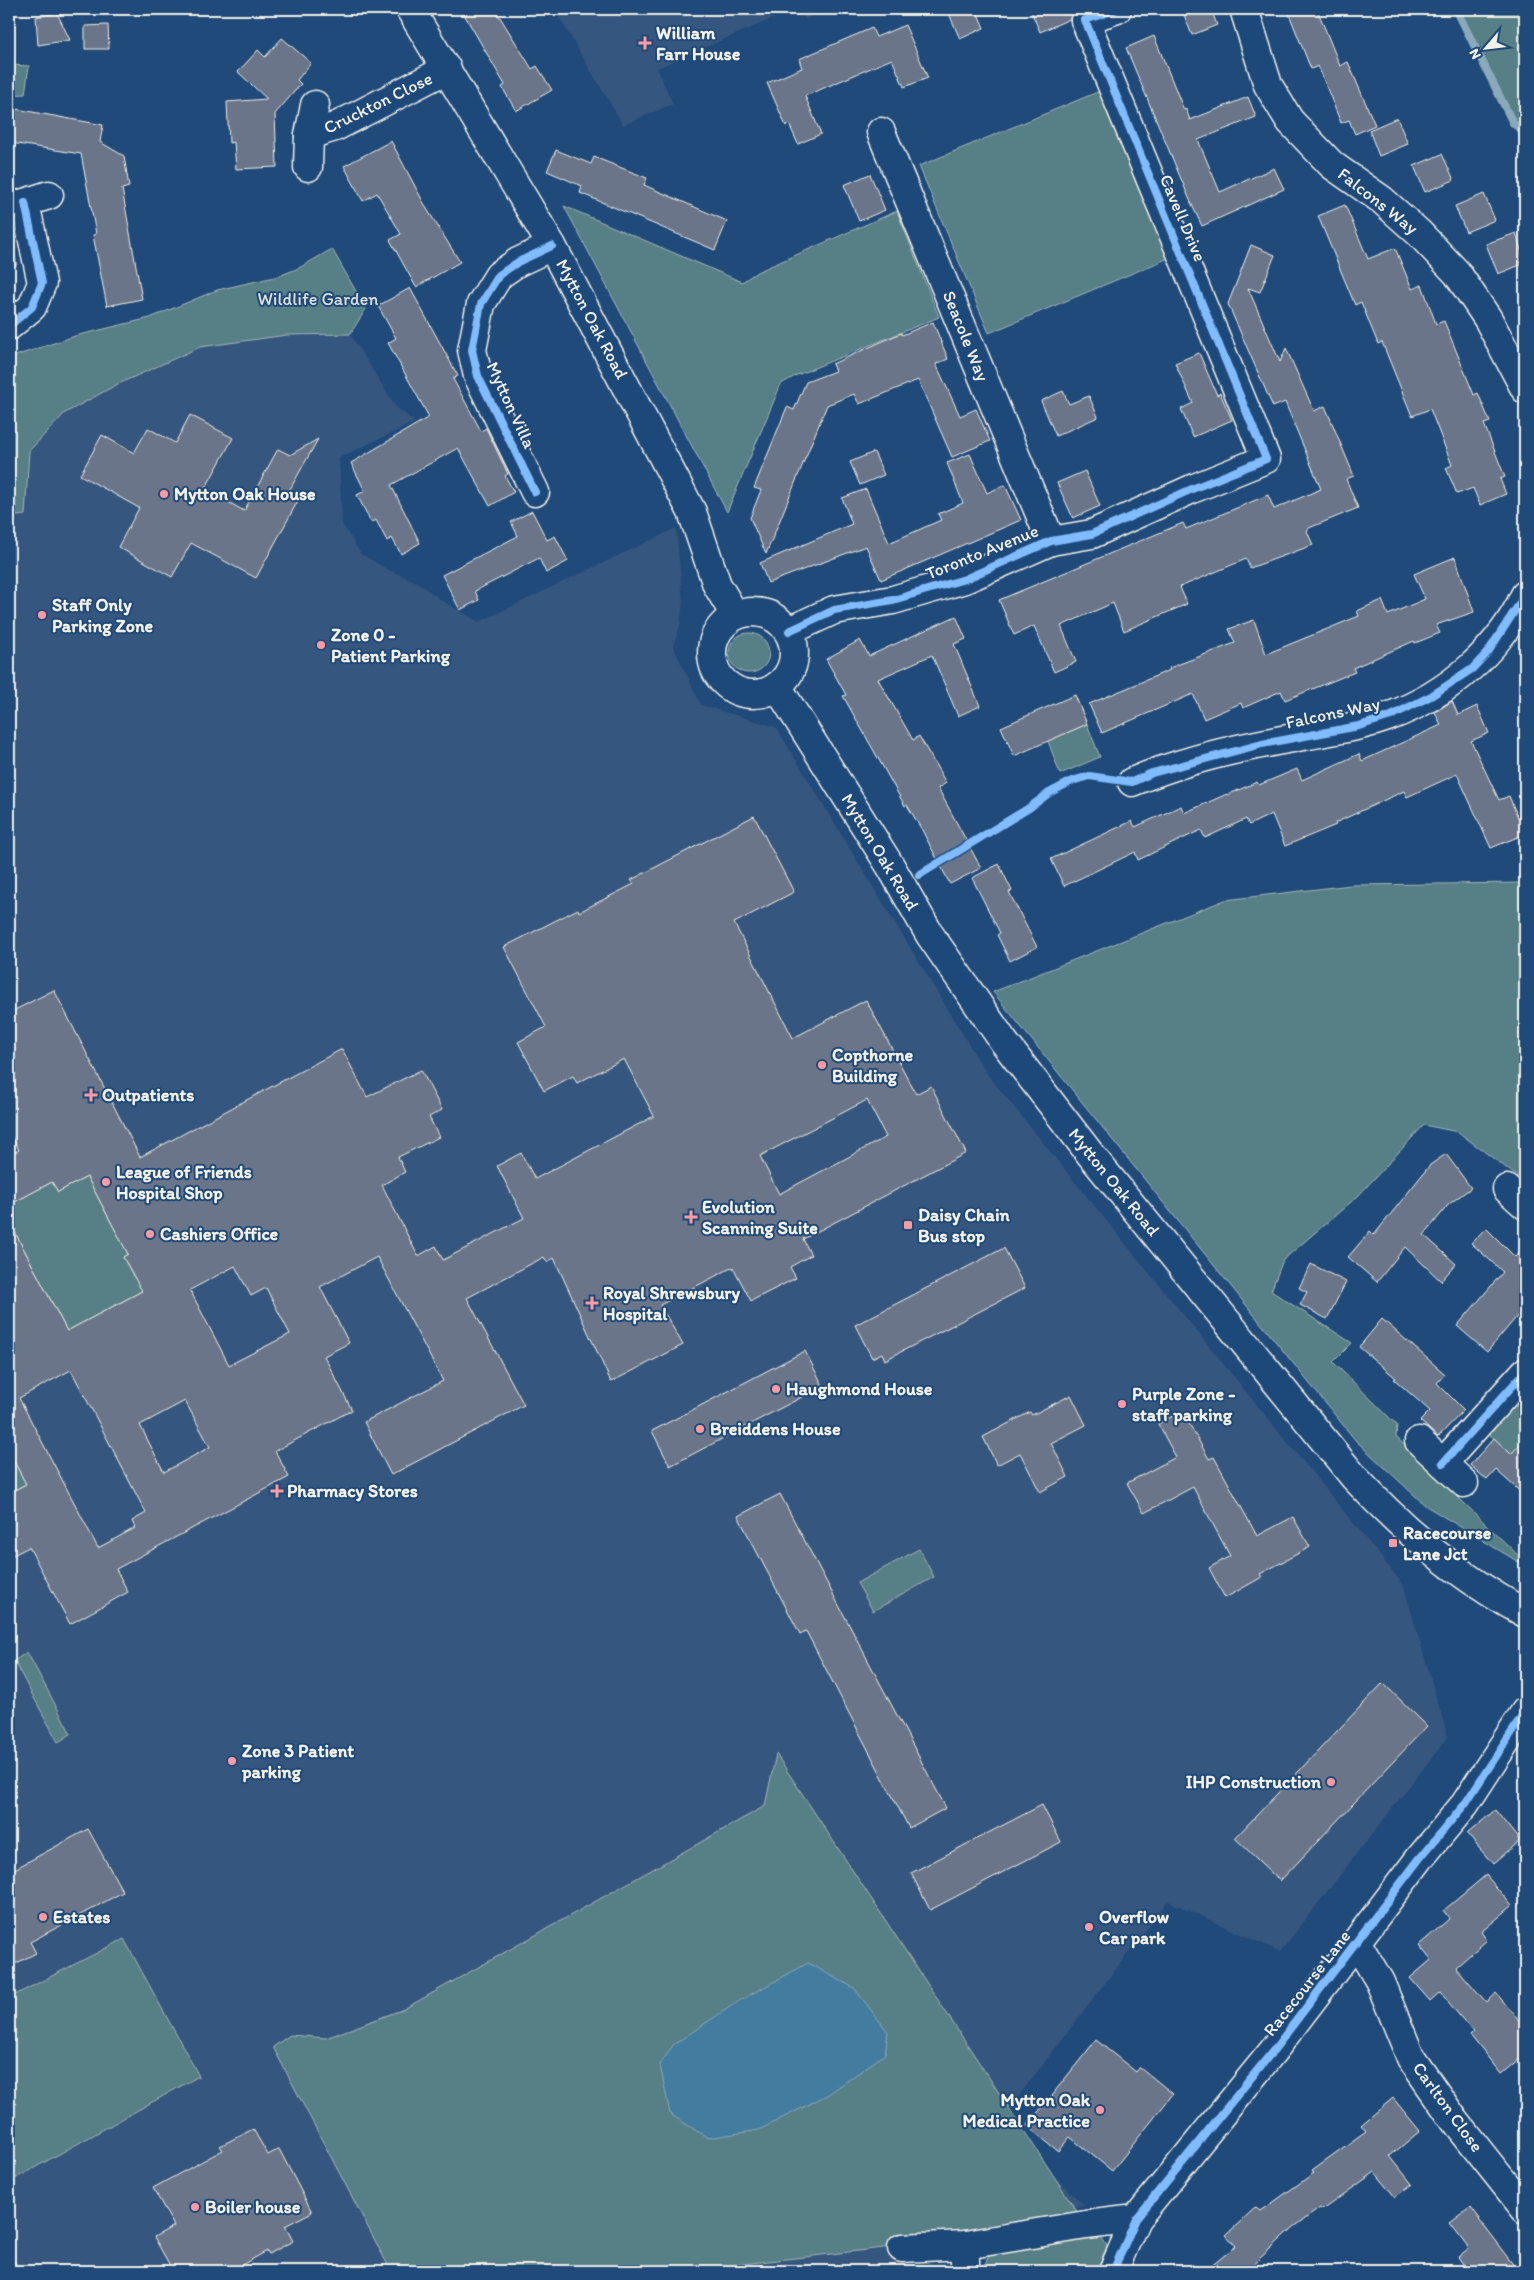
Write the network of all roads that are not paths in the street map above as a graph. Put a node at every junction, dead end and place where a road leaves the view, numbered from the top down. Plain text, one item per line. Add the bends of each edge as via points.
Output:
1 (410, 9) edge
2 (1117, 9) edge
3 (1244, 9) edge
4 (447, 69) junction
5 (315, 105) dead end
6 (881, 132) dead end
7 (309, 135) junction
8 (308, 167) dead end
9 (28, 202) edge
10 (552, 246) junction
11 (9, 326) edge
12 (1525, 389) edge
13 (1266, 459) joint
14 (535, 492) dead end
15 (1051, 541) junction
16 (1525, 595) edge
17 (735, 615) junction
18 (788, 631) junction
19 (777, 686) junction
20 (1132, 782) dead end
21 (1525, 1372) edge
22 (1419, 1441) dead end
23 (1442, 1463) junction
24 (1464, 1483) dead end
25 (1525, 1613) edge
26 (1525, 1712) edge
27 (1357, 1943) junction
28 (1525, 2209) edge
29 (1136, 2219) junction
30 (902, 2248) dead end
31 (965, 2258) edge
32 (1113, 2271) edge

1 - 4 street, Mytton Oak Road
2 - 13 street, Cavell Drive via 1085,20
3 - 12 street, Falcons Way via 1268,85 1290,121 1332,165 1382,200 1457,273 1488,319
4 - 7 street, Cruckton Close via 351,119
4 - 10 street, Mytton Oak Road
5 - 7 street
6 - 15 street, Seacole Way
7 - 8 street
9 - 11 street via 42,282 32,307
10 - 14 street, Mytton Villa via 499,275 482,304 472,350 478,376
10 - 17 street, Mytton Oak Road via 692,512 717,585
13 - 15 street, Toronto Avenue via 1092,534
15 - 18 street, Toronto Avenue via 965,578 893,600 834,610
16 - 20 street, Falcons Way via 1488,652 1472,668 1431,696 1391,716 1359,726 1262,744 1152,773
17 - 18 street via 764,613
17 - 19 street via 718,630 714,640 713,662 717,673 726,684 751,694 764,693
18 - 19 street via 795,655 786,678
19 - 25 street, Mytton Oak Road via 930,935 1004,1042 1091,1155 1387,1513 1429,1549
21 - 23 street
22 - 23 street
23 - 24 street
26 - 27 street, Racecourse Lane via 1465,1804
27 - 28 street, Carlton Close via 1380,1982 1416,2066 1454,2121
27 - 29 street, Racecourse Lane
29 - 31 street via 1086,2225
29 - 32 street, Racecourse Lane
30 - 31 street

